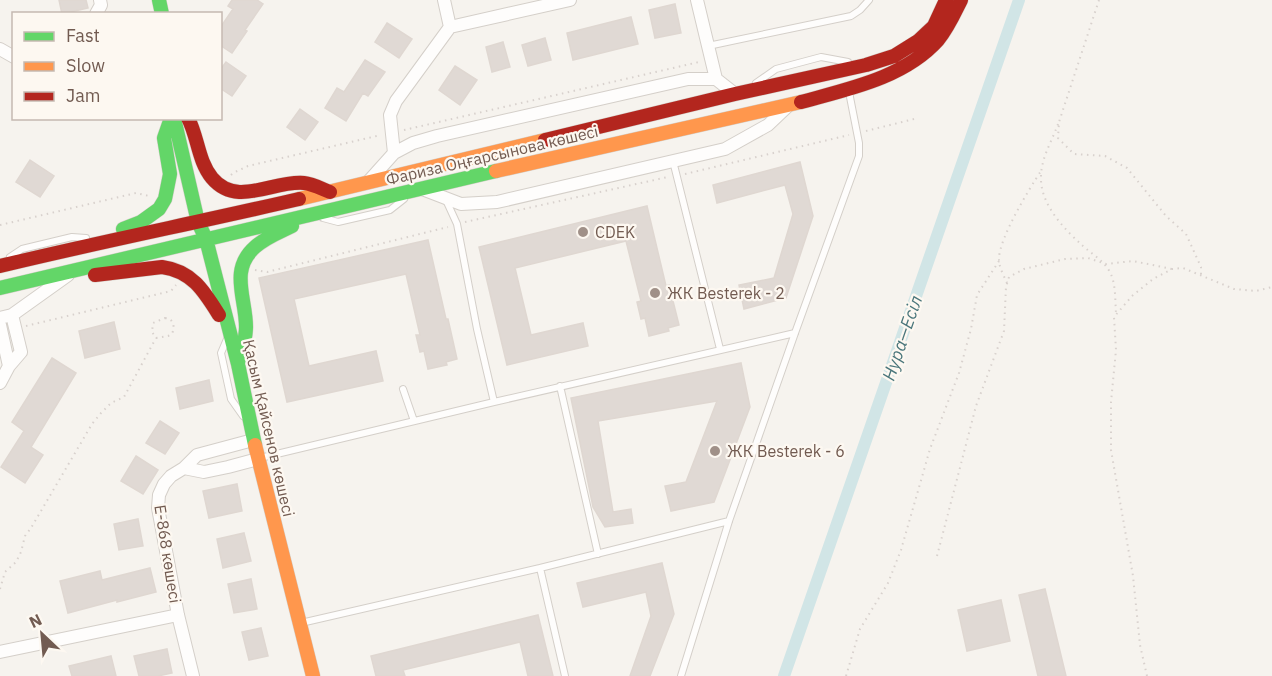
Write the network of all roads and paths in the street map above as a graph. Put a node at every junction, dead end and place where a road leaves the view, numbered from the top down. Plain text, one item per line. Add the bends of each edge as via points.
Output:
1 (444, 0) edge
2 (570, 0) edge
3 (696, 0) edge
4 (869, 0) edge
5 (1099, 0) edge
6 (960, 2) edge
7 (945, 3) edge
8 (450, 27) junction
9 (708, 46) junction
10 (711, 59) junction
11 (716, 80) junction
12 (848, 89) junction
13 (739, 93) junction
14 (789, 105) junction
15 (918, 118) dead end
16 (171, 120) edge
17 (173, 120) edge
18 (187, 120) edge
19 (188, 120) edge
20 (1059, 122) junction
21 (392, 133) junction
22 (857, 133) junction
23 (559, 137) junction
24 (606, 145) junction
25 (394, 153) junction
26 (672, 160) junction
27 (1042, 168) junction
28 (676, 176) junction
29 (368, 182) junction
30 (221, 186) junction
31 (418, 190) junction
32 (330, 192) junction
33 (446, 199) junction
34 (165, 200) junction
35 (311, 215) junction
36 (203, 221) junction
37 (457, 224) junction
38 (0, 225) edge
39 (206, 239) junction
40 (101, 241) junction
41 (999, 261) junction
42 (1103, 263) junction
43 (242, 264) junction
44 (0, 265) edge
45 (1172, 269) junction
46 (73, 271) junction
47 (185, 274) junction
48 (1201, 276) junction
49 (1007, 283) junction
50 (1272, 287) edge
51 (0, 288) edge
52 (1116, 313) junction
53 (6, 317) edge
54 (0, 325) edge
55 (15, 329) junction
56 (229, 331) junction
57 (795, 333) junction
58 (156, 338) junction
59 (720, 349) junction
60 (238, 364) junction
61 (9, 366) junction
62 (0, 383) edge
63 (561, 386) junction
64 (403, 389) dead end
65 (494, 402) junction
66 (414, 421) junction
67 (252, 434) junction
68 (258, 459) junction
69 (184, 468) junction
70 (729, 521) junction
71 (598, 554) junction
72 (937, 556) dead end
73 (540, 568) junction
74 (0, 589) edge
75 (178, 615) junction
76 (300, 623) junction
77 (0, 652) edge
78 (311, 674) edge
79 (193, 676) edge
80 (565, 676) edge
81 (681, 676) edge
82 (846, 676) edge
83 (1147, 676) edge

1 - 8 street
2 - 8 street
3 - 9 street
4 - 9 lane via 851,16
5 - 20 path
6 - 12 street, Фариза Оңғарсынова көшесі via 938,40 920,56 897,71
7 - 13 street, Фариза Оңғарсынова көшесі via 934,26 894,56
8 - 21 street via 396,101 390,115
9 - 10 street
10 - 11 street
10 - 21 path
11 - 13 street
11 - 25 street via 688,79 579,102 437,135
12 - 14 street, Фариза Оңғарсынова көшесі
12 - 22 lane
13 - 23 street, Фариза Оңғарсынова көшесі
13 - 24 street via 709,111 609,135
14 - 24 street, Фариза Оңғарсынова көшесі
14 - 26 street via 768,125 725,149
15 - 22 path
16 - 34 street via 164,138 170,174
17 - 36 street, Қасым Қайсенов көшесі
18 - 36 street, Қасым Қайсенов көшесі
19 - 30 street via 203,166
20 - 27 path
20 - 48 path via 1058,138 1074,154 1105,156 1127,168 1186,234 1201,267
21 - 25 street
21 - 30 path via 248,166 233,173
22 - 28 path
22 - 57 lane via 859,156
23 - 29 street, Фариза Оңғарсынова көшесі
23 - 31 street via 552,150 455,173
24 - 31 street, Фариза Оңғарсынова көшесі
25 - 29 street
26 - 28 lane
26 - 33 street via 497,202 461,204
27 - 41 path via 1004,239
27 - 42 path via 1043,194 1053,211 1063,226
28 - 37 path
28 - 59 lane
29 - 32 street, Фариза Оңғарсынова көшесі
30 - 32 street via 251,192 299,183
31 - 33 street
31 - 35 street, Фариза Оңғарсынова көшесі
32 - 36 street, Фариза Оңғарсынова көшесі
33 - 37 lane
34 - 38 path via 136,193
34 - 40 street via 141,222
35 - 39 street, Фариза Оңғарсынова көшесі
35 - 43 street via 252,249
36 - 39 street, Қасым Қайсенов көшесі
36 - 40 street, Фариза Оңғарсынова көшесі
37 - 43 path via 267,272
37 - 65 lane
39 - 46 street, Фариза Оңғарсынова көшесі
39 - 56 street, Қасым Қайсенов көшесі
40 - 44 street, Фариза Оңғарсынова көшесі
41 - 49 path
41 - 82 path via 977,295 959,373 930,449 902,550 888,583 860,629
42 - 45 path via 1133,261
42 - 49 path via 1088,258 1065,259 1024,268 1009,277
42 - 52 path via 1115,290
43 - 60 street via 246,322
45 - 48 path via 1182,268
45 - 52 path via 1153,279
46 - 47 street via 103,275 173,267
46 - 51 street, Фариза Оңғарсынова көшесі
46 - 53 street
47 - 55 path via 171,291
47 - 56 street via 198,284
48 - 50 path via 1234,289 1256,291
49 - 72 path via 1004,331 976,406
52 - 83 path via 1111,450
53 - 55 street
54 - 61 street
55 - 61 street via 21,351
56 - 60 street, Қасым Қайсенов көшесі
56 - 67 lane via 222,352 231,399
57 - 59 lane
57 - 70 lane
58 - 58 path via 172,334 170,319 153,323
58 - 74 path via 124,397 106,408 92,424 25,536 21,552 5,573
59 - 63 lane
60 - 67 street, Қасым Қайсенов көшесі
61 - 62 street
63 - 65 lane
63 - 71 lane
64 - 66 lane
65 - 66 lane
66 - 68 lane
67 - 68 street, Қасым Қайсенов көшесі
67 - 69 street, Е-868 көшесі via 197,455
68 - 69 street via 204,472
68 - 76 street, Қасым Қайсенов көшесі
69 - 75 street, Е-868 көшесі via 164,484 158,508
70 - 71 lane
70 - 81 lane
71 - 73 lane
73 - 76 lane
73 - 80 lane
75 - 77 street
75 - 79 street, Е-868 көшесі
76 - 78 street, Қасым Қайсенов көшесі

